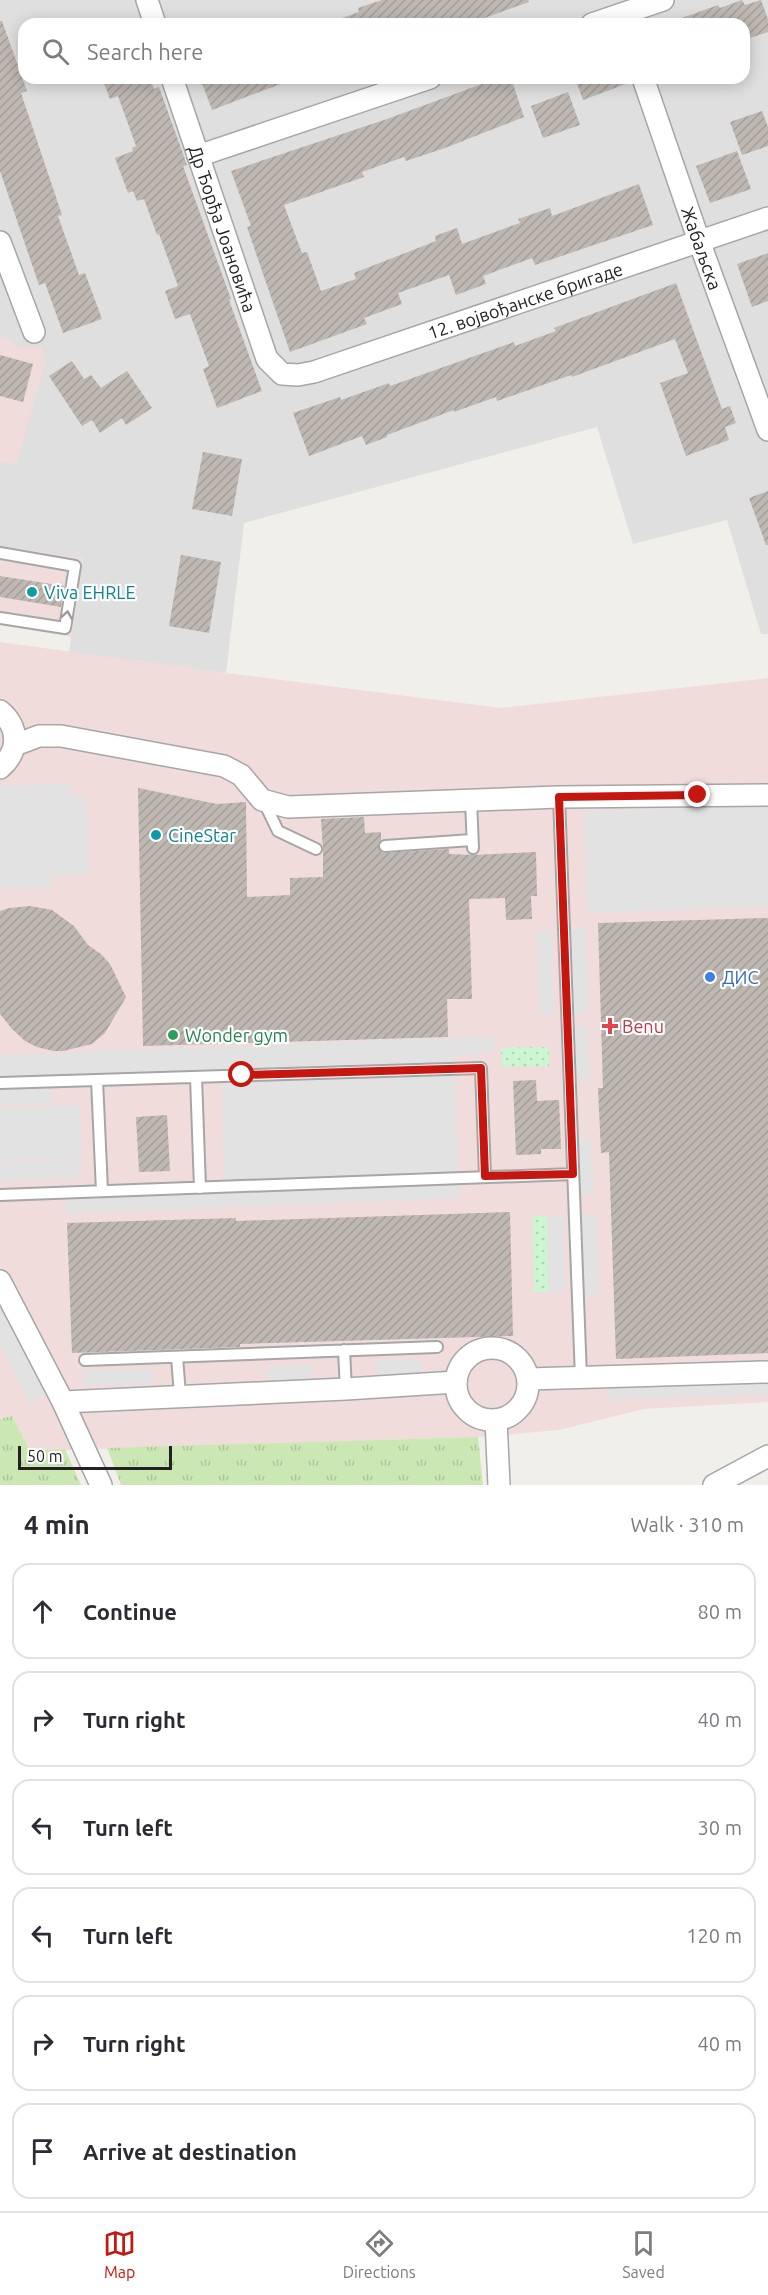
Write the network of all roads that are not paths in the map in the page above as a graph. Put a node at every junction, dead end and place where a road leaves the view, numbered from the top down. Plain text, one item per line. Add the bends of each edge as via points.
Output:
1 (147, 0) edge
2 (663, 0) edge
3 (621, 13) edge
4 (152, 18) edge
5 (174, 84) edge
6 (412, 84) edge
7 (645, 84) edge
8 (198, 156) junction
9 (768, 218) edge
10 (699, 241) junction
11 (0, 242) edge
12 (34, 332) dead end
13 (282, 374) joint
14 (766, 424) edge
15 (0, 553) edge
16 (0, 618) edge
17 (4, 714) edge
18 (61, 736) junction
19 (15, 745) junction
20 (0, 768) edge
21 (768, 795) edge
22 (559, 797) junction
23 (262, 800) junction
24 (471, 801) junction
25 (385, 846) dead end
26 (316, 849) dead end
27 (196, 1077) junction
28 (97, 1080) junction
29 (0, 1083) edge
30 (573, 1174) junction
31 (485, 1176) junction
32 (200, 1188) junction
33 (102, 1191) junction
34 (0, 1196) edge
35 (0, 1281) edge
36 (437, 1347) dead end
37 (344, 1350) junction
38 (177, 1357) junction
39 (85, 1360) dead end
40 (768, 1372) edge
41 (581, 1378) junction
42 (528, 1379) junction
43 (456, 1382) junction
44 (346, 1389) junction
45 (180, 1395) junction
46 (63, 1402) junction
47 (496, 1420) junction
48 (768, 1456) edge
49 (101, 1485) edge
50 (499, 1485) edge
51 (714, 1485) edge

1 - 4 street
2 - 3 street
5 - 8 street, Др Ђорђа Јоановића
6 - 8 street
7 - 10 street, Жабаљска
8 - 13 street, Др Ђорђа Јоановића via 267,359
9 - 10 street, 12. војвођанске бригаде
10 - 13 street, 12. војвођанске бригаде via 314,372
10 - 14 street, Жабаљска
11 - 12 street
16 -> 15 lane via 65,628 75,566
17 - 18 street
17 - 19 street via 15,735
18 - 19 street via 39,736
18 - 23 street via 224,766 241,775
19 - 20 street
21 - 22 street
22 - 24 street
22 - 30 lane
23 - 24 street via 288,807
23 - 26 lane via 278,831
24 - 25 lane via 473,844
27 - 28 lane
27 - 31 lane via 481,1068
27 - 32 lane
28 - 29 lane
28 - 33 lane
30 - 31 lane
30 - 41 lane
31 - 32 lane
32 - 33 lane
33 - 34 lane
35 - 46 street
36 - 37 lane
37 - 38 lane
37 - 44 lane
38 - 39 lane
38 - 45 lane
40 - 41 street
41 - 42 street
42 - 43 street via 514,1355 496,1348 469,1357
42 - 47 street via 528,1391 517,1411
43 - 44 street
43 - 47 street via 467,1410 486,1420
44 - 45 street
45 - 46 street
46 - 49 street
47 - 50 street
48 - 51 street

